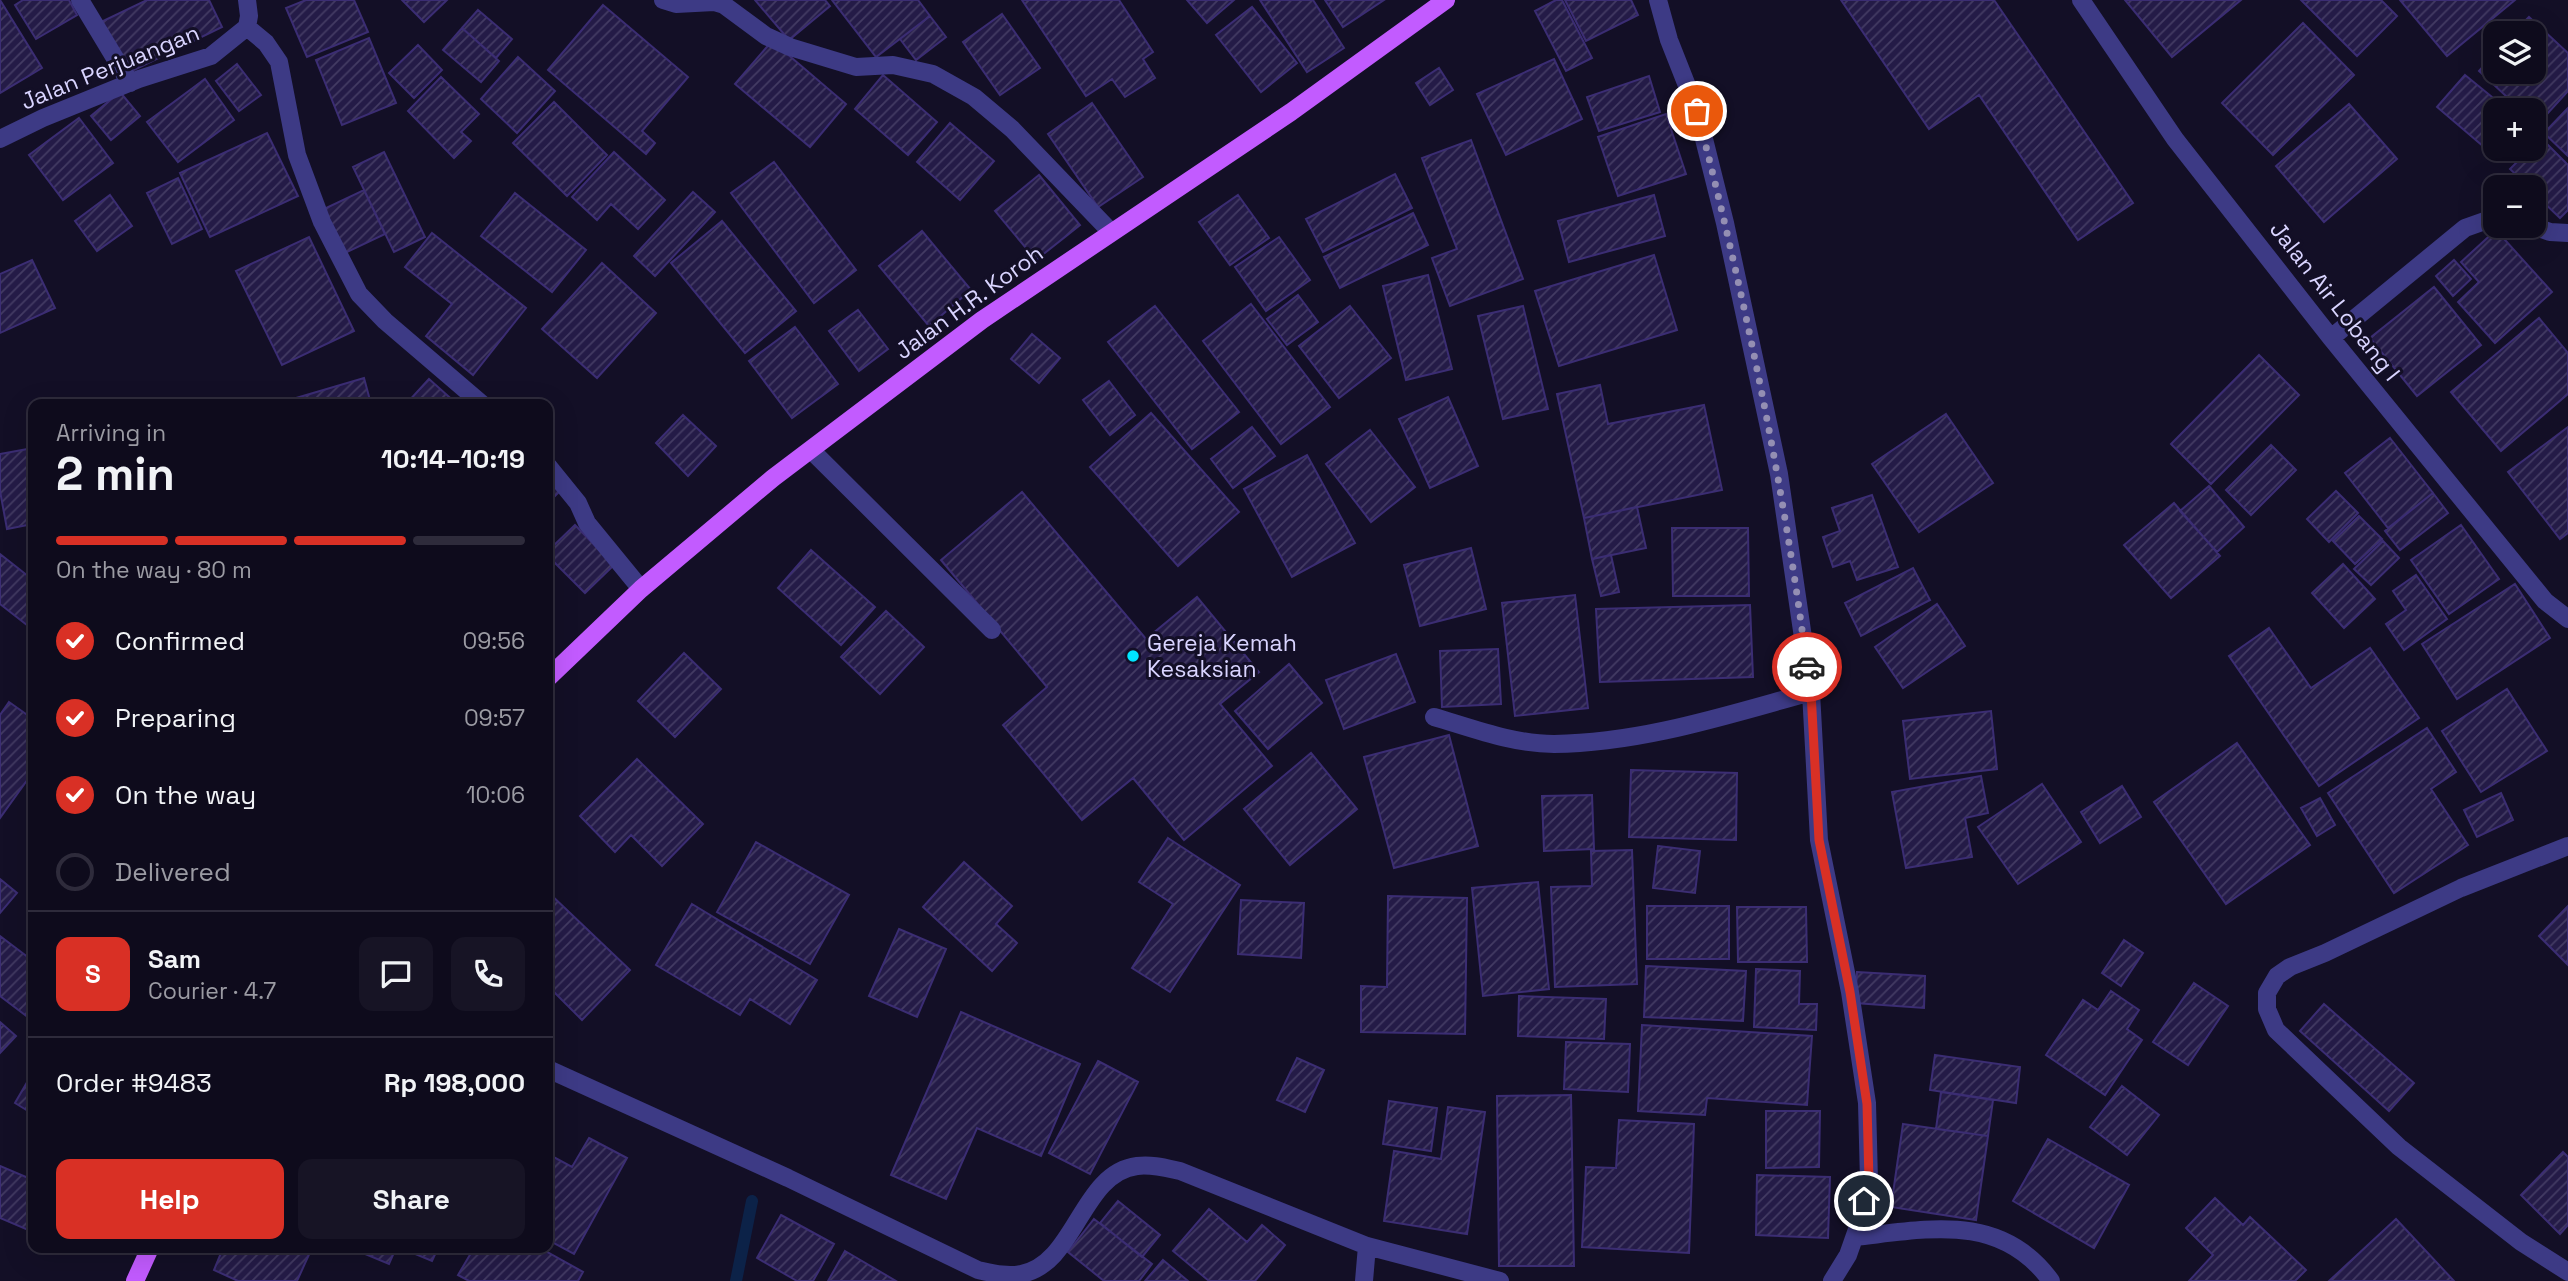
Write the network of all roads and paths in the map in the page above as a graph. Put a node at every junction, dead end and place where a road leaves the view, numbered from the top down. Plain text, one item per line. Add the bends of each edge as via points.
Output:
1 (80, 0) edge
2 (247, 0) edge
3 (663, 0) edge
4 (1446, 0) edge
5 (1658, 0) edge
6 (2081, 0) edge
7 (247, 27) junction
8 (130, 83) junction
9 (0, 139) edge
10 (2483, 222) edge
11 (2546, 231) edge
12 (1111, 232) junction
13 (2568, 233) edge
14 (2331, 338) junction
15 (476, 399) edge
16 (811, 450) junction
17 (553, 472) edge
18 (641, 589) junction
19 (2568, 619) edge
20 (992, 630) dead end
21 (553, 673) edge
22 (1811, 692) junction
23 (1434, 717) dead end
24 (2568, 846) edge
25 (553, 1071) edge
26 (1855, 1237) junction
27 (1367, 1246) junction
28 (148, 1253) edge
29 (2568, 1272) edge
30 (980, 1276) edge
31 (135, 1281) edge
32 (1364, 1281) edge
33 (1500, 1281) edge
34 (1832, 1281) edge
35 (2051, 1281) edge

1 - 8 street
2 - 7 street
3 - 12 street via 676,5 724,5 766,36 856,67 893,65 933,74 974,97 1012,129
4 - 12 main road, Jalan H.R. Koroh via 1291,112
5 - 22 street via 1697,111 1725,223 1779,474
6 - 14 street, Jalan Air Lobang I via 2175,139
7 - 8 street, Jalan Perjuangan via 211,56
7 - 15 street via 279,62 297,155 322,222 359,294
8 - 9 street, Jalan Perjuangan
10 - 14 street via 2465,228
11 - 13 street
12 - 16 main road, Jalan H.R. Koroh via 982,320
14 - 19 street, Jalan Air Lobang I via 2545,601
16 - 18 main road, Jalan H.R. Koroh
16 - 20 street
17 - 18 street
18 - 21 main road, Jalan H.R. Koroh
22 - 23 street via 1682,728 1552,744 1505,738
22 - 26 street via 1819,840 1867,1104 1869,1181
24 - 29 street via 2461,888 2290,967 2277,976 2267,993 2267,1009 2276,1030 2399,1147 2521,1242
25 - 30 street via 788,1178
26 - 34 street
26 - 35 street via 1946,1227 1973,1230 2025,1253
27 - 30 street via 1180,1171 1136,1166 1105,1184 1043,1265 1023,1274
27 - 32 street
27 - 33 street
28 - 31 main road

